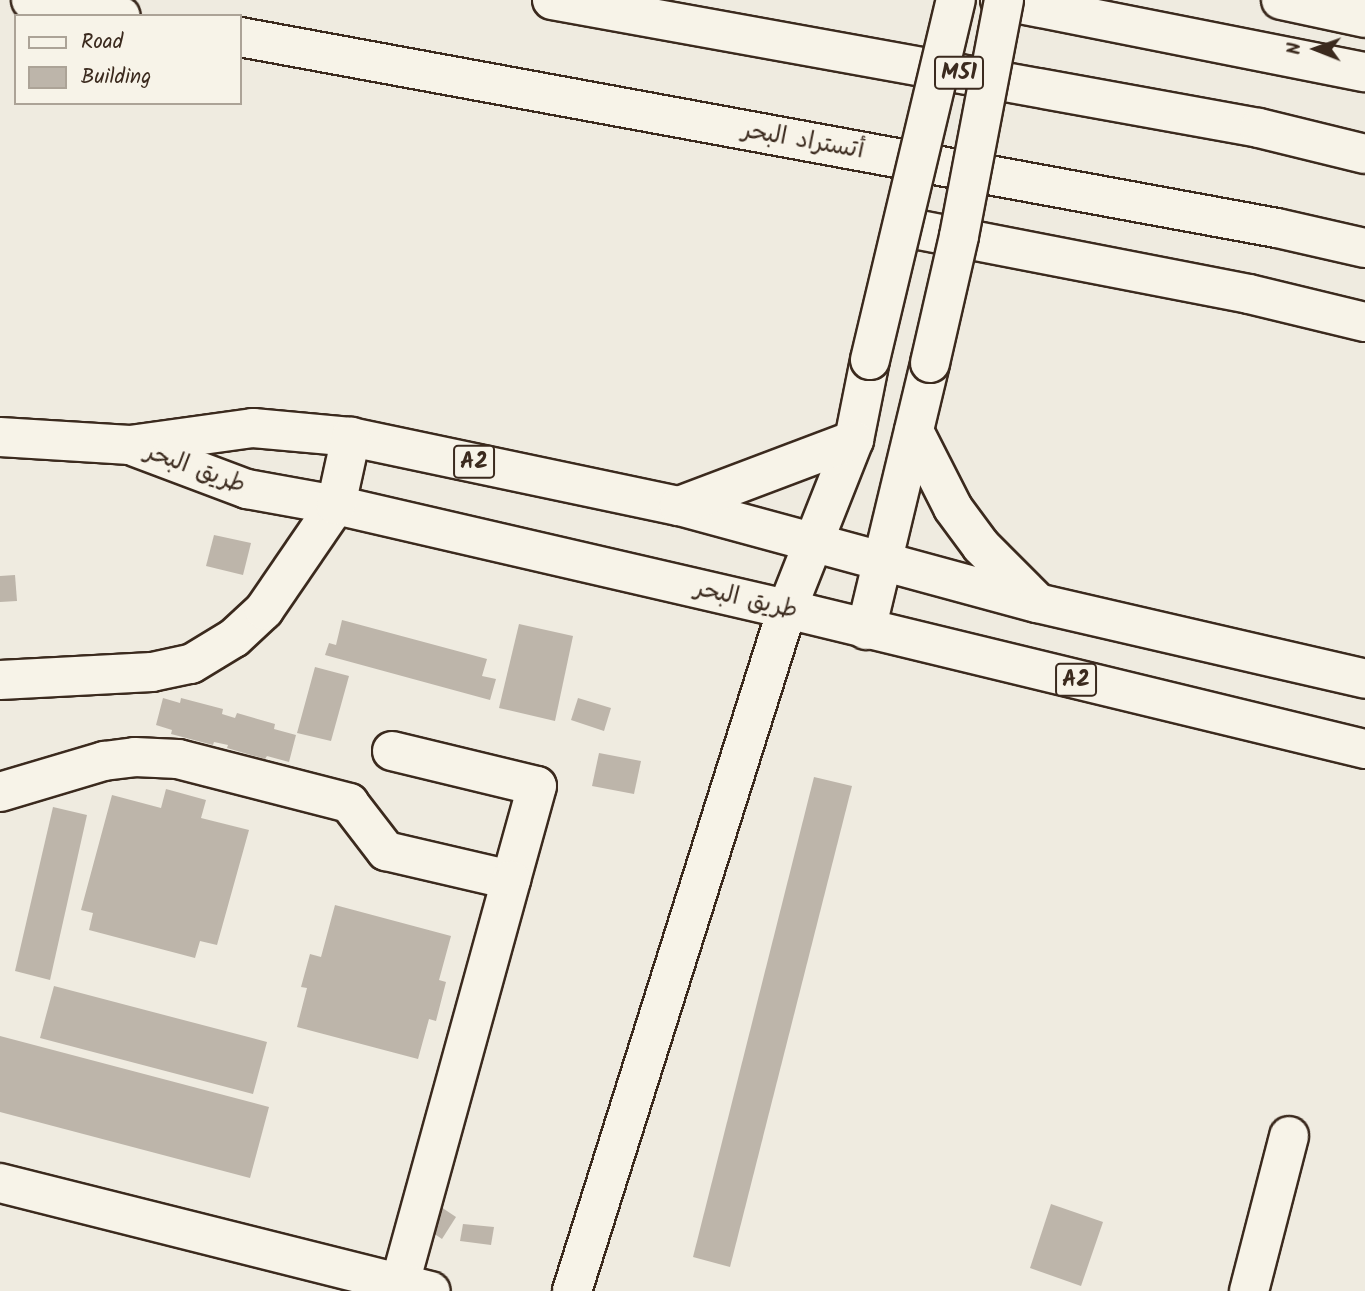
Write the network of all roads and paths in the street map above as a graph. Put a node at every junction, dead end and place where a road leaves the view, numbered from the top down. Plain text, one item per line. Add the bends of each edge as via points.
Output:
1 (30, 0) edge
2 (552, 0) edge
3 (956, 0) edge
4 (1003, 0) edge
5 (1281, 0) edge
6 (110, 14) edge
7 (1365, 18) edge
8 (242, 37) edge
9 (1365, 72) edge
10 (1365, 154) edge
11 (904, 227) junction
12 (959, 236) junction
13 (1365, 248) edge
14 (1365, 322) edge
15 (914, 431) junction
16 (0, 437) edge
17 (351, 437) junction
18 (854, 440) junction
19 (130, 445) junction
20 (335, 505) junction
21 (679, 506) junction
22 (813, 542) junction
23 (884, 560) junction
24 (1037, 603) junction
25 (787, 609) junction
26 (866, 629) junction
27 (1365, 679) edge
28 (0, 680) edge
29 (1365, 749) edge
30 (392, 751) dead end
31 (0, 792) edge
32 (511, 880) junction
33 (1289, 1136) dead end
34 (0, 1183) edge
35 (399, 1287) edge
36 (572, 1291) edge
37 (1249, 1291) edge

1 - 6 main road
2 - 10 main road, M51 via 1259,128
3 - 11 main road, bridge
4 - 9 main road
4 - 12 main road, bridge
5 - 7 main road
8 - 13 main road, أتستراد البحر
11 - 12 main road
11 - 18 main road, bridge
12 - 14 main road
12 - 15 main road, bridge
15 - 23 main road
15 - 24 main road via 953,508 981,546
16 - 19 main road, طريق البحر / A2
17 - 19 main road, طريق البحر / A2 via 253,428
17 - 20 main road
17 - 21 main road, طريق البحر / A2
18 - 21 main road
18 - 22 main road
19 - 20 main road, طريق البحر / A2 via 247,489
20 - 25 main road, طريق البحر / A2
20 - 28 main road via 264,610 234,638 191,664 152,672
21 - 22 main road, طريق البحر / A2
22 - 23 main road, طريق البحر / A2
22 - 25 main road
23 - 24 main road, طريق البحر / A2
23 - 26 main road
24 - 27 main road, طريق البحر / A2
25 - 26 main road, طريق البحر / A2
25 - 36 main road
26 - 29 main road, طريق البحر / A2
30 - 32 main road via 537,786
31 - 32 main road via 104,761 178,759 349,803 386,851
32 - 35 main road
33 - 37 main road
34 - 35 main road

